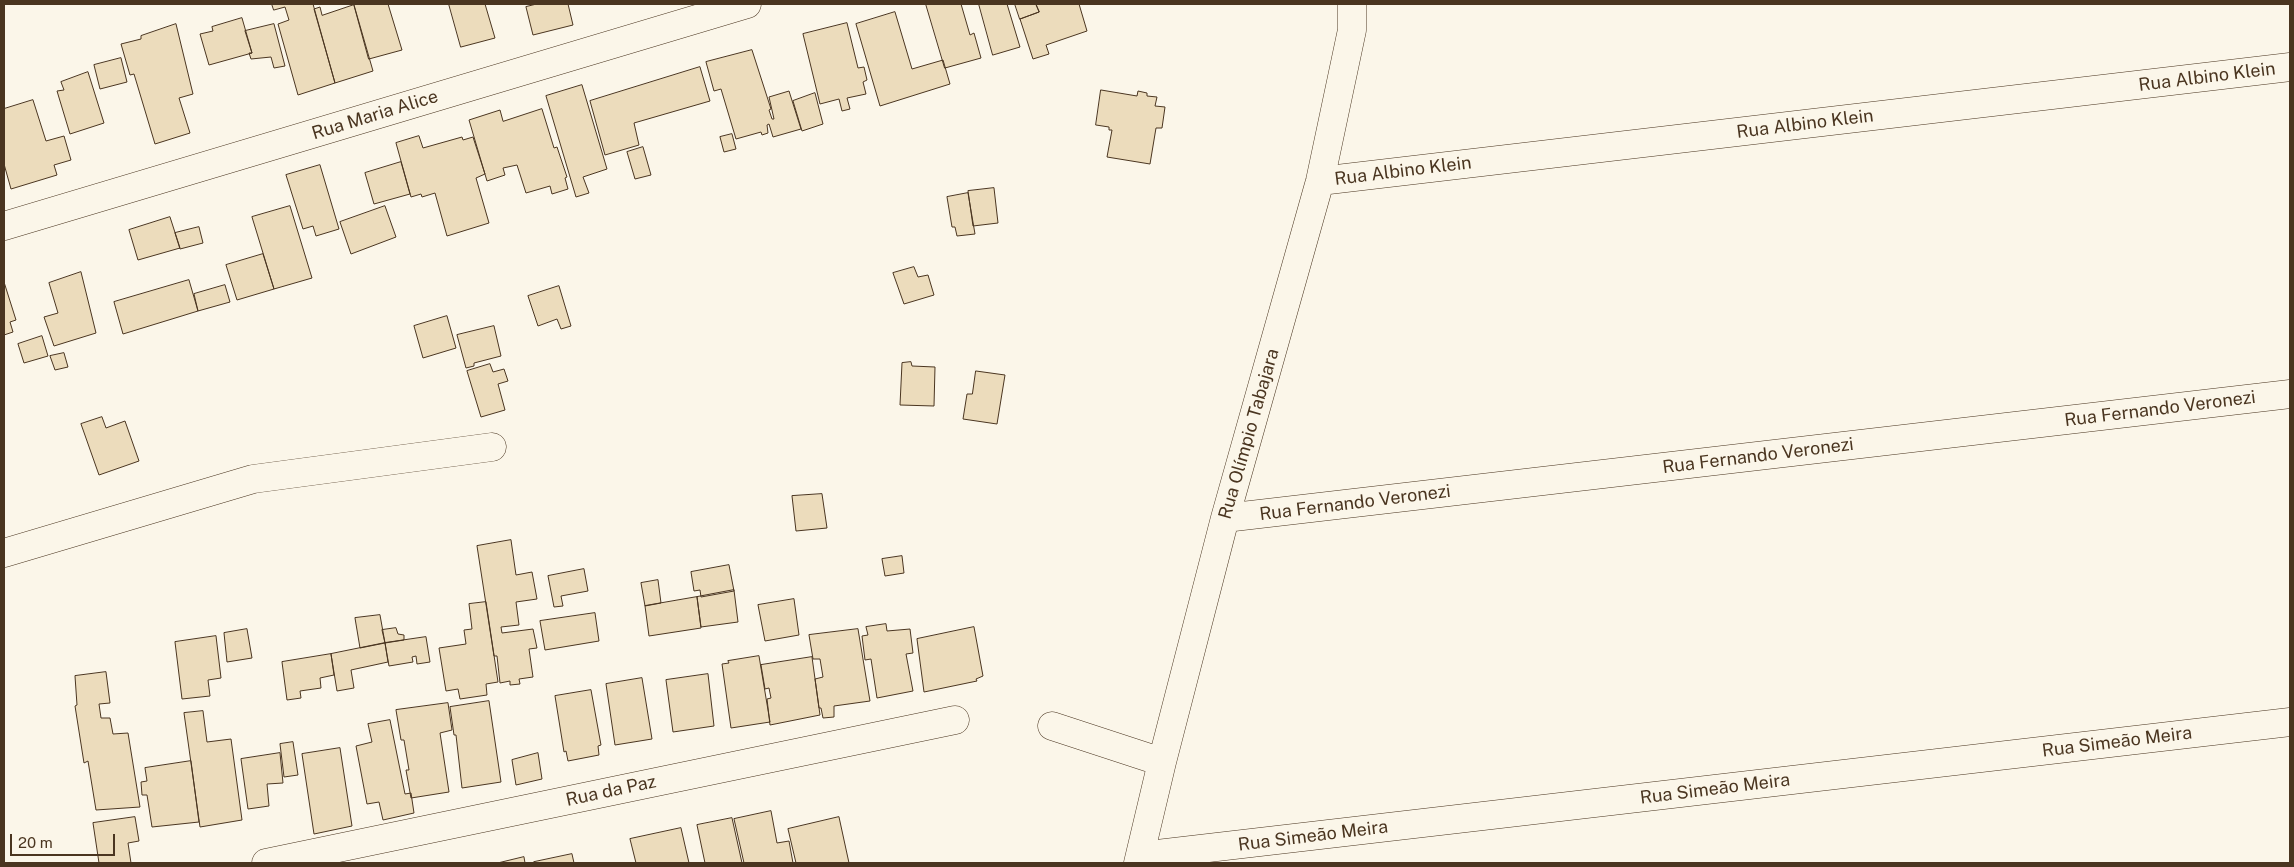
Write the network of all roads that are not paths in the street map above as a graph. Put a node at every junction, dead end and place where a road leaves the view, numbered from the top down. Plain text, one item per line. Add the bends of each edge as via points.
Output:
1 (747, 4) edge
2 (1352, 4) edge
3 (2290, 67) edge
4 (1320, 181) junction
5 (4, 226) edge
6 (2290, 394) edge
7 (492, 447) dead end
8 (1225, 518) junction
9 (4, 553) edge
10 (955, 720) dead end
11 (2290, 722) edge
12 (1052, 726) dead end
13 (1162, 762) junction
14 (1139, 860) edge
15 (266, 863) edge

1 - 5 street, Rua Maria Alice
2 - 4 street, Rua Olímpio Tabajara via 1352,30
3 - 4 street, Rua Albino Klein
4 - 8 street, Rua Olímpio Tabajara
6 - 8 street, Rua Fernando Veronezi
7 - 9 street via 253,479
8 - 13 street, Rua Olímpio Tabajara
10 - 15 street, Rua da Paz
11 - 14 street, Rua Simeão Meira
12 - 13 street
13 - 14 street, Rua Olímpio Tabajara

